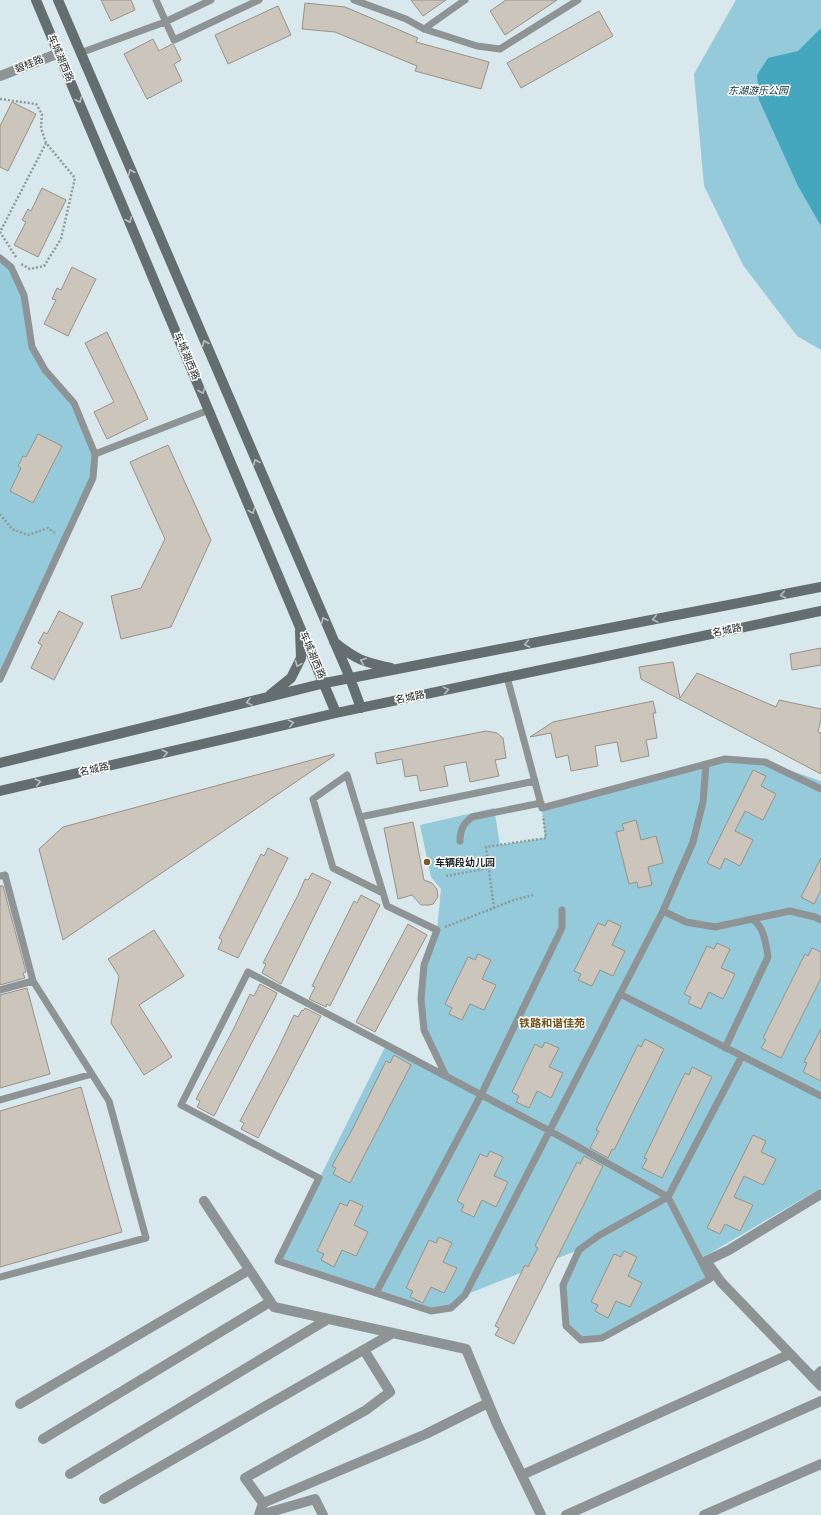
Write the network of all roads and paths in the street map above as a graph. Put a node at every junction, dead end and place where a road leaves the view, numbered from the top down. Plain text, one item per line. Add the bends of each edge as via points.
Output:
1 (36, 0) edge
2 (58, 0) edge
3 (156, 0) edge
4 (211, 0) edge
5 (259, 0) edge
6 (354, 0) edge
7 (465, 0) edge
8 (578, 0) edge
9 (363, 1) edge
10 (165, 22) junction
11 (424, 29) junction
12 (59, 53) junction
13 (80, 53) junction
14 (0, 76) edge
15 (0, 99) edge
16 (46, 143) junction
17 (0, 258) edge
18 (209, 410) junction
19 (95, 454) junction
20 (0, 514) edge
21 (65, 539) junction
22 (821, 587) edge
23 (821, 611) edge
24 (300, 625) junction
25 (333, 641) junction
26 (397, 669) junction
27 (507, 677) junction
28 (350, 678) junction
29 (0, 679) edge
30 (325, 683) junction
31 (266, 698) junction
32 (361, 708) junction
33 (336, 713) junction
34 (0, 763) edge
35 (706, 764) junction
36 (535, 781) junction
37 (821, 789) edge
38 (0, 791) edge
39 (541, 806) junction
40 (360, 816) junction
41 (460, 841) dead end
42 (489, 868) junction
43 (0, 876) edge
44 (446, 876) dead end
45 (383, 893) junction
46 (532, 895) dead end
47 (494, 908) junction
48 (562, 910) dead end
49 (663, 911) junction
50 (752, 919) junction
51 (821, 920) edge
52 (437, 930) junction
53 (34, 981) junction
54 (0, 990) edge
55 (620, 994) junction
56 (725, 1048) junction
57 (742, 1056) junction
58 (92, 1074) junction
59 (446, 1077) junction
60 (481, 1095) junction
61 (821, 1096) edge
62 (0, 1100) edge
63 (550, 1131) junction
64 (821, 1194) edge
65 (668, 1197) junction
66 (204, 1200) dead end
67 (249, 1270) junction
68 (0, 1277) edge
69 (376, 1293) junction
70 (270, 1302) junction
71 (328, 1319) junction
72 (393, 1333) junction
73 (364, 1350) junction
74 (790, 1354) junction
75 (819, 1379) edge
76 (821, 1401) edge
77 (488, 1403) junction
78 (20, 1404) dead end
79 (43, 1439) dead end
80 (821, 1464) edge
81 (70, 1474) dead end
82 (522, 1475) junction
83 (104, 1499) dead end
84 (263, 1503) junction
85 (259, 1515) edge
86 (323, 1515) edge
87 (541, 1515) edge
88 (566, 1515) edge
89 (704, 1515) edge

1 - 12 street, 车城湖西路
2 - 13 street, 车城湖西路
3 - 10 lane
4 - 10 lane
5 - 10 lane via 174,40
6 - 9 lane
7 - 11 lane
8 - 11 lane via 500,49 476,46
9 - 11 lane
10 - 13 lane
12 - 14 street, 碧桂路
12 -> 18 street, 车城湖西路
25 -> 13 street, 车城湖西路
15 - 16 path via 36,104 42,114 41,128
16 - 16 path via 0,232 19,263 30,269 44,266 61,239 75,178
17 - 19 lane via 11,267 24,295 32,347 45,370 74,403
18 - 19 lane
18 -> 24 street, 车城湖西路
19 - 21 lane via 93,478
20 - 21 path via 12,529 28,535 48,528
21 - 29 lane
22 -> 26 street
23 - 27 street, 名城路
24 - 30 street, 车城湖西路
24 -> 31 street via 301,658 291,678
26 -> 25 street via 366,663
25 - 28 street, 车城湖西路
26 - 28 street
32 -> 27 street, 名城路
27 - 36 lane
28 - 30 street
28 - 32 street, 车城湖西路
30 - 31 street
30 - 33 street, 车城湖西路
31 -> 34 street
32 - 33 street, 名城路
38 -> 33 street, 名城路
35 - 37 lane via 725,759 765,762
35 - 39 lane
35 - 49 lane via 703,802 693,842
36 - 39 lane
36 - 40 lane
39 - 41 lane via 472,818 460,831
39 - 42 path via 546,838 486,847
40 - 45 lane
40 - 45 lane via 347,775 314,799 333,868
42 - 44 path
42 - 47 path
43 - 53 lane via 5,875
45 - 52 lane via 387,906
46 - 47 path
47 - 52 path
48 - 60 lane via 562,928
49 - 50 lane via 686,922 715,927
49 - 55 lane
50 - 51 lane via 790,911
50 - 56 lane via 758,923 766,942 768,957
52 - 59 lane via 424,965 421,999 424,1030
53 - 54 lane
53 - 58 lane
55 - 56 lane
55 - 63 lane
56 - 57 lane
57 - 61 lane
57 - 65 lane
58 - 62 lane
58 - 68 lane via 109,1101 146,1238
59 - 60 lane
59 - 69 lane via 248,972 181,1104 319,1178 278,1261
60 - 63 lane
60 - 69 lane
63 - 65 lane
63 - 69 lane via 465,1295 452,1308 431,1311
64 - 74 street via 729,1250 706,1261 721,1282
65 - 65 lane via 710,1279 602,1338 581,1340 566,1326 563,1285 579,1250 598,1236
66 - 67 street
67 - 70 street
67 - 78 street
70 - 71 street via 274,1307
70 - 79 street
71 - 72 street
71 - 81 street
72 - 73 street
72 - 77 street via 466,1349
73 - 83 street
73 - 84 street via 390,1392 366,1410 245,1478
74 - 75 street
74 - 82 street
76 - 88 street
77 - 82 street
77 - 84 street via 426,1434
80 - 89 street
82 - 87 street
84 - 85 street
85 - 86 street via 315,1499

